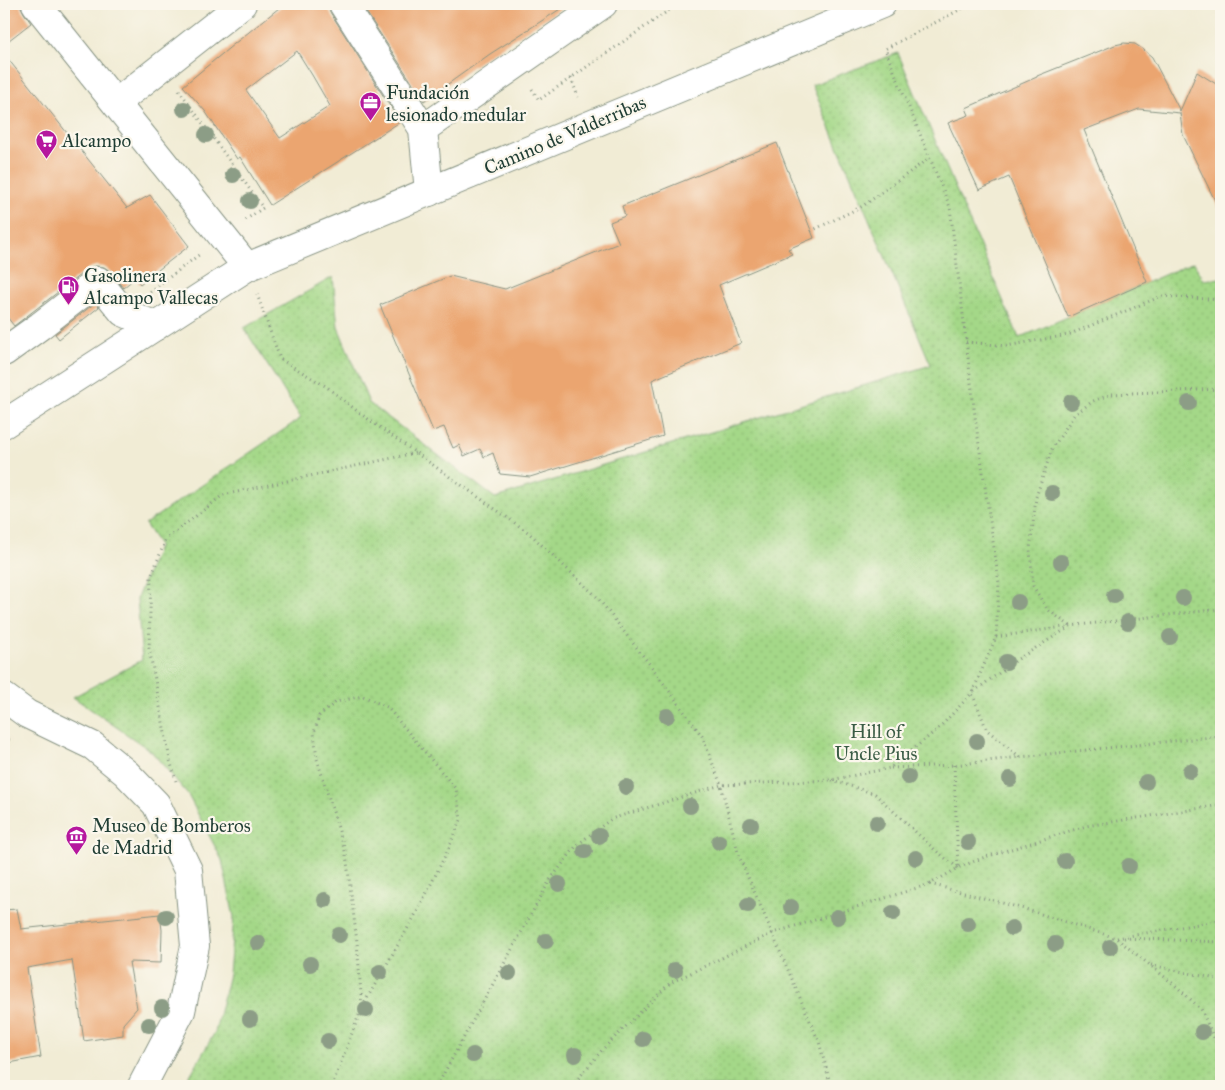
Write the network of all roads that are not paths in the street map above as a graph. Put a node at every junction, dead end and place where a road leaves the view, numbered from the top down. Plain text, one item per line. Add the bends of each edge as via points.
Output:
1 (36, 4) edge
2 (242, 4) edge
3 (343, 4) edge
4 (603, 4) edge
5 (882, 4) edge
6 (116, 103) junction
7 (422, 129) junction
8 (429, 192) junction
9 (247, 267) junction
10 (156, 326) junction
11 (4, 352) edge
12 (4, 424) edge
13 (4, 697) edge
14 (142, 1086) edge

1 - 6 street
2 - 6 street
3 - 7 street
4 - 7 street
5 - 8 street, Camino de Valderribas
6 - 9 street
7 - 8 street
8 - 9 street, Camino de Valderribas
9 - 10 street, Camino de Valderribas
10 - 11 street via 123,312 98,281
10 - 12 street, Camino de Valderribas
13 - 14 street via 26,714 93,746 126,772 156,804 188,870 195,946 181,1011

